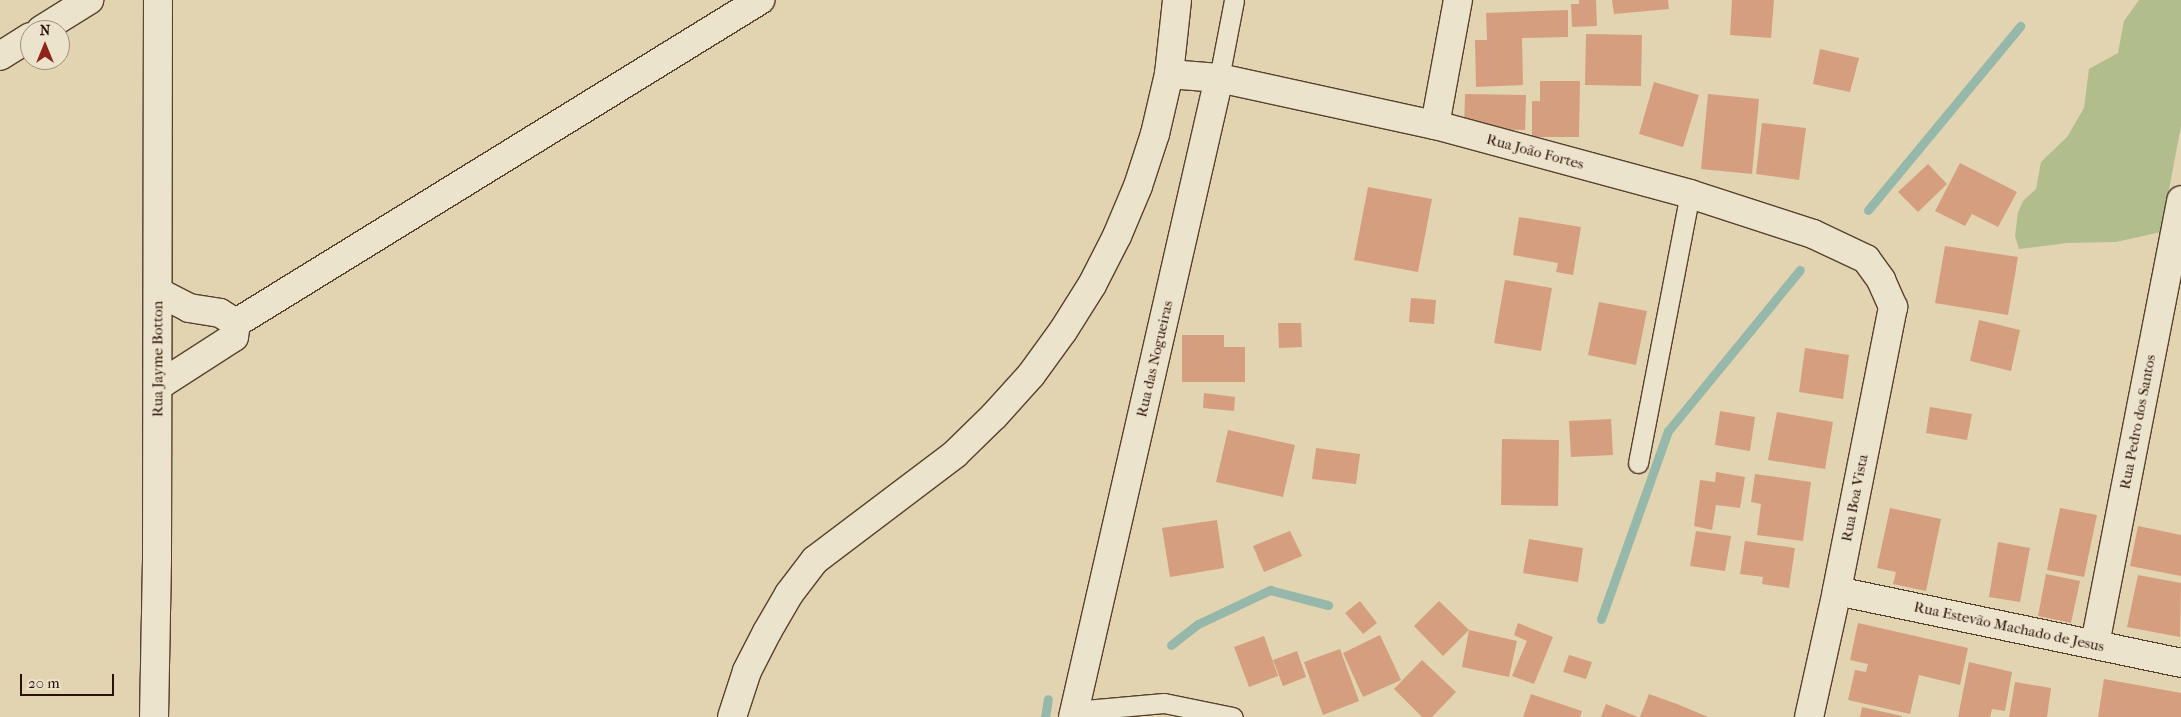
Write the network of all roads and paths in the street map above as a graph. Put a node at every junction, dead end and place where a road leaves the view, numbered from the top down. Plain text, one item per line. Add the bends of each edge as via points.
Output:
1 (89, 0) edge
2 (158, 0) edge
3 (760, 0) edge
4 (1177, 0) edge
5 (1234, 0) edge
6 (1458, 0) edge
7 (57, 20) edge
8 (20, 43) edge
9 (0, 56) edge
10 (1169, 74) junction
11 (1219, 78) junction
12 (1435, 125) junction
13 (1690, 194) junction
14 (2181, 200) edge
15 (1881, 280) joint
16 (158, 292) junction
17 (236, 323) junction
18 (158, 386) junction
19 (1638, 462) dead end
20 (1837, 591) junction
21 (2095, 644) junction
22 (2181, 662) edge
23 (1074, 714) edge
24 (154, 717) edge
25 (732, 717) edge
26 (1233, 717) edge
27 (1809, 717) edge

1 - 7 street
2 - 16 street, Rua Jayme Botton
3 - 17 street
4 - 10 street
5 - 11 lane, Rua das Nogueiras
6 - 12 street
8 - 9 street
10 - 11 street, Rua João Fortes
10 - 25 street via 1155,134 1138,186 1092,285 1063,331 1031,375 955,454 815,560 766,632
11 - 12 street, Rua João Fortes
11 - 23 street, Rua das Nogueiras
12 - 13 street, Rua João Fortes
13 - 15 street, Rua João Fortes via 1822,238 1866,258
13 - 19 lane
14 - 21 street, Rua Pedro dos Santos
15 - 20 street, Rua Boa Vista via 1893,307
16 - 17 street via 189,308 220,313
16 - 18 street, Rua Jayme Botton
17 - 18 street via 234,337
18 - 24 street, Rua Jayme Botton
20 - 21 street, Rua Estevão Machado de Jesus
20 - 27 street, Rua Boa Vista
21 - 22 street, Rua Estevão Machado de Jesus
23 - 26 lane via 1164,703

